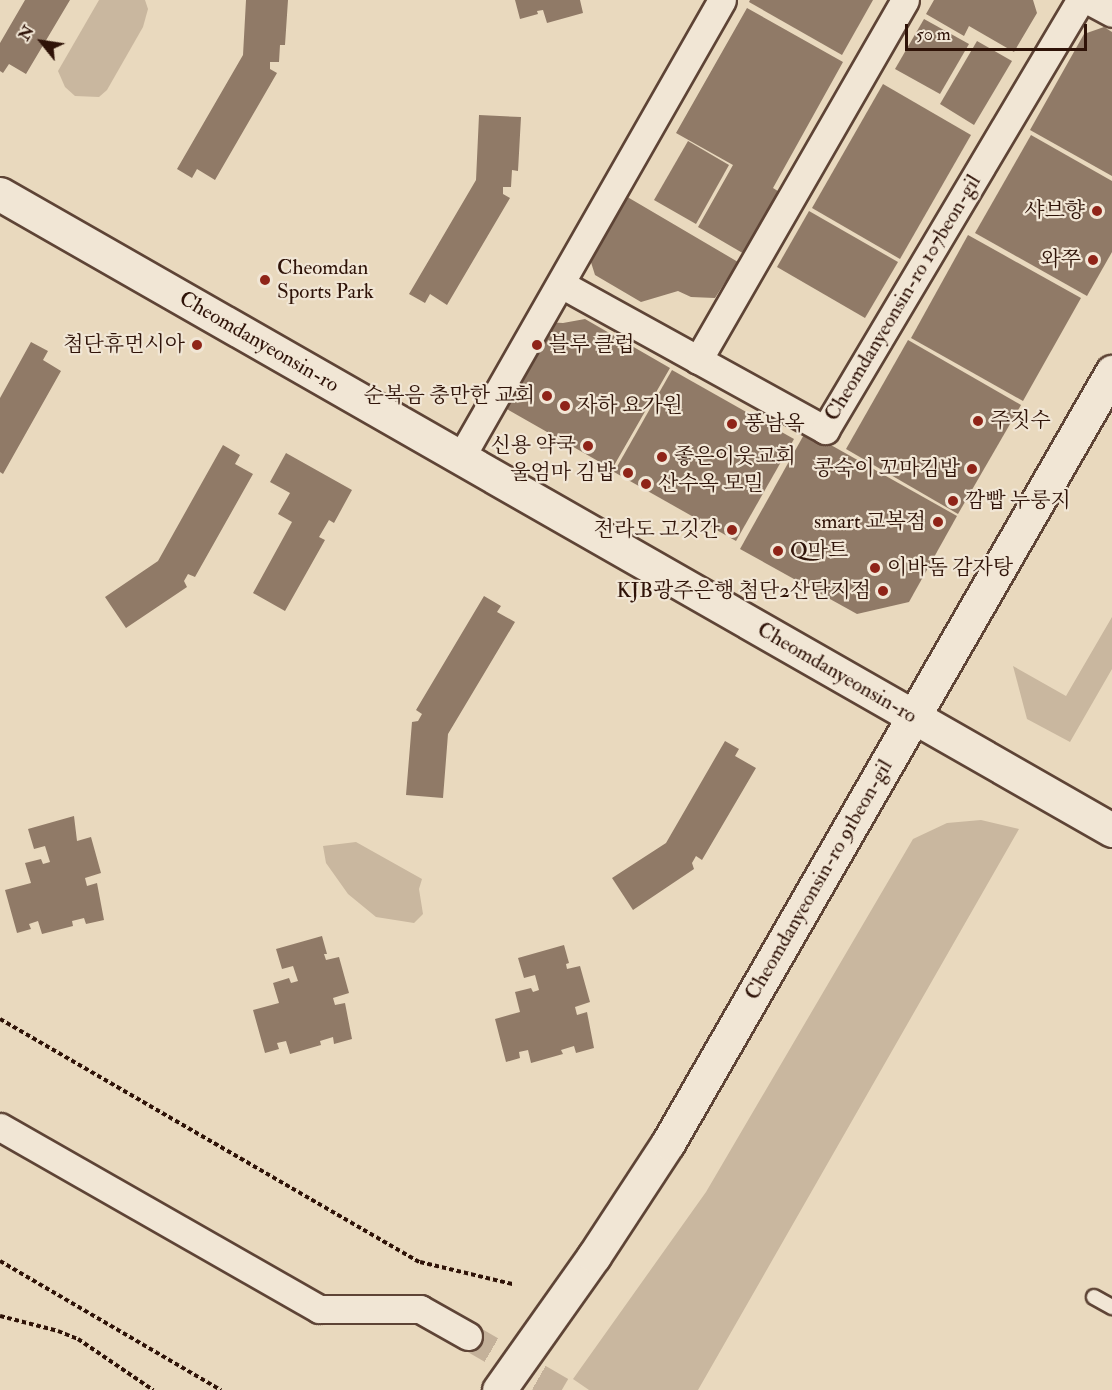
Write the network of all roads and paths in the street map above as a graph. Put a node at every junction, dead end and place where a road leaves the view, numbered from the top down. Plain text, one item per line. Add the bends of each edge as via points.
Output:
1 (722, 0) edge
2 (905, 0) edge
3 (1080, 0) edge
4 (1088, 0) edge
5 (1112, 14) edge
6 (0, 194) edge
7 (561, 284) junction
8 (698, 360) junction
9 (1112, 372) edge
10 (461, 456) junction
11 (913, 717) junction
12 (1112, 830) edge
13 (0, 1019) edge
14 (0, 1127) edge
15 (0, 1261) edge
16 (512, 1284) dead end
17 (1094, 1297) dead end
18 (1112, 1307) edge
19 (0, 1316) edge
20 (468, 1336) tunnel mouth
21 (504, 1383) edge
22 (153, 1390) edge
23 (221, 1390) edge

1 - 7 street
2 - 8 street
3 - 8 street, Cheomdanyeonsin-ro 107beon-gil via 825,430
4 - 5 street
6 - 10 street, Cheomdanyeonsin-ro
7 - 8 street, Cheomdanyeonsin-ro 107beon-gil
7 - 10 street
9 - 11 street, Cheomdanyeonsin-ro 91beon-gil
10 - 11 street, Cheomdanyeonsin-ro
11 - 12 street, Cheomdanyeonsin-ro
11 - 21 street, Cheomdanyeonsin-ro 91beon-gil via 668,1143
13 - 16 path via 420,1262
14 - 20 street via 319,1310 420,1309
15 - 23 path
17 - 18 lane
19 - 22 path via 78,1339

